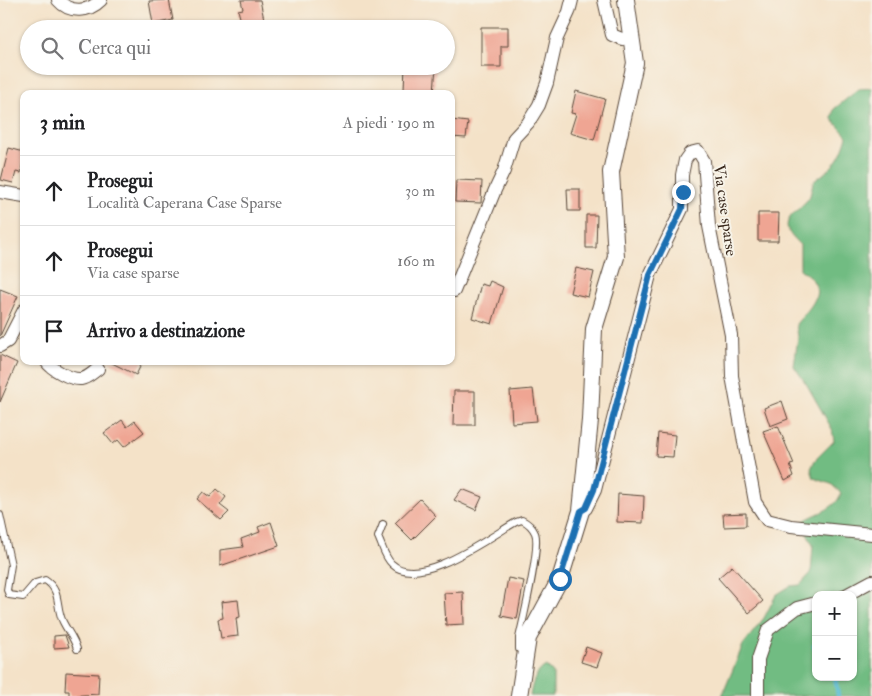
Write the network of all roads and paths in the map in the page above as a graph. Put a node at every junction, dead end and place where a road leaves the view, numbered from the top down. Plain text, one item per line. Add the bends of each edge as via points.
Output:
1 (58, 0) edge
2 (101, 0) edge
3 (572, 0) edge
4 (604, 0) edge
5 (626, 0) edge
6 (632, 37) junction
7 (0, 192) edge
8 (20, 195) edge
9 (455, 288) edge
10 (20, 318) edge
11 (0, 346) edge
12 (49, 365) edge
13 (98, 368) dead end
14 (581, 511) junction
15 (0, 515) edge
16 (383, 524) dead end
17 (872, 534) edge
18 (872, 581) edge
19 (853, 591) edge
20 (812, 604) edge
21 (77, 649) dead end
22 (525, 658) junction
23 (519, 696) edge
24 (758, 696) edge

1 - 2 street via 79,11 92,8
3 - 9 street via 557,38 540,104 514,138 504,171
4 - 6 street via 612,35 622,39
5 - 6 street
6 - 14 street via 635,63 611,172 616,258 594,329
7 - 8 street
10 - 11 street via 8,341
12 - 13 street via 79,380
14 - 17 street, Via case sparse via 586,508 594,490 650,275 682,209 685,160 690,153 698,151 704,161 710,226 731,335 732,376 755,502 767,520 790,526
14 - 22 street via 560,579 528,638
15 - 21 lane via 11,565 9,595 22,597 35,583 45,580 52,584 62,621
16 - 22 lane via 378,536 390,561 401,569 411,570 442,565 516,522 522,520 529,524 536,535 536,552 519,638 520,654
18 - 19 street
20 - 24 street via 798,608 768,630 758,659
22 - 23 street

